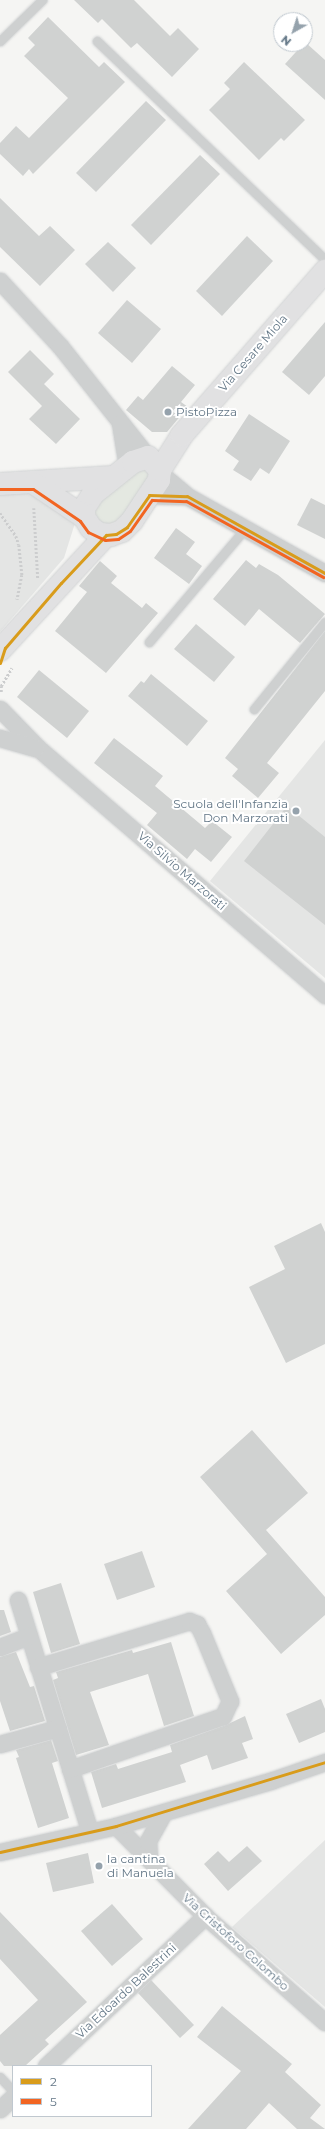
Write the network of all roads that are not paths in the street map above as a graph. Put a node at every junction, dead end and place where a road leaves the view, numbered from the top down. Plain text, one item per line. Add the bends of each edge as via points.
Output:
1 (42, 0) edge
2 (97, 41) dead end
3 (0, 42) edge
4 (325, 260) edge
5 (325, 271) edge
6 (0, 281) edge
7 (120, 421) junction
8 (154, 464) junction
9 (119, 472) junction
10 (0, 484) edge
11 (34, 493) junction
12 (150, 495) junction
13 (187, 496) junction
14 (85, 520) junction
15 (245, 529) junction
16 (106, 535) junction
17 (325, 573) edge
18 (61, 583) junction
19 (325, 622) edge
20 (149, 642) dead end
21 (2, 654) edge
22 (0, 709) edge
23 (254, 709) dead end
24 (0, 738) edge
25 (38, 748) junction
26 (325, 995) edge
27 (18, 1600) dead end
28 (29, 1636) junction
29 (0, 1647) edge
30 (38, 1667) junction
31 (58, 1728) junction
32 (0, 1744) edge
33 (325, 1762) edge
34 (70, 1769) junction
35 (164, 1812) junction
36 (116, 1826) junction
37 (90, 1832) junction
38 (0, 1852) edge
39 (149, 1860) junction
40 (205, 1916) junction
41 (325, 2022) edge
42 (47, 2065) edge
43 (0, 2077) edge
44 (12, 2090) edge
45 (12, 2098) edge
46 (0, 2109) edge

1 - 3 lane
2 - 4 lane
5 - 8 street, Via Cesare Miola
6 - 7 street via 60,346
7 - 8 street
7 - 9 street
8 - 9 street
8 - 12 street, Via Cesare Miola
8 - 13 street
9 - 11 street
9 - 14 street via 88,501
10 - 11 street
11 - 14 street
12 - 13 street
12 - 16 street, Via Cesare Miola via 127,526 116,534
13 - 15 street
14 - 16 street via 95,531
14 - 18 street
15 - 17 street
15 - 20 lane
16 - 18 street
18 - 21 street
19 - 23 lane
22 - 25 street, Via Silvio Marzorati
24 - 25 street, Via Silvio Marzorati
25 - 26 street, Via Silvio Marzorati
27 - 28 street
28 - 29 street
28 - 30 street
30 - 31 street
30 - 34 street via 190,1621 196,1624 202,1633 230,1701 223,1716
31 - 32 street
31 - 34 street
33 - 35 street
34 - 37 street
35 - 36 street
35 - 39 street via 148,1841
36 - 37 street
36 - 39 street, Via Cristoforo Colombo
37 - 38 street
39 - 40 street, Via Cristoforo Colombo
40 - 41 street, Via Cristoforo Colombo
40 - 42 street, Via Edoardo Balestrini
43 - 44 lane
45 - 46 street

